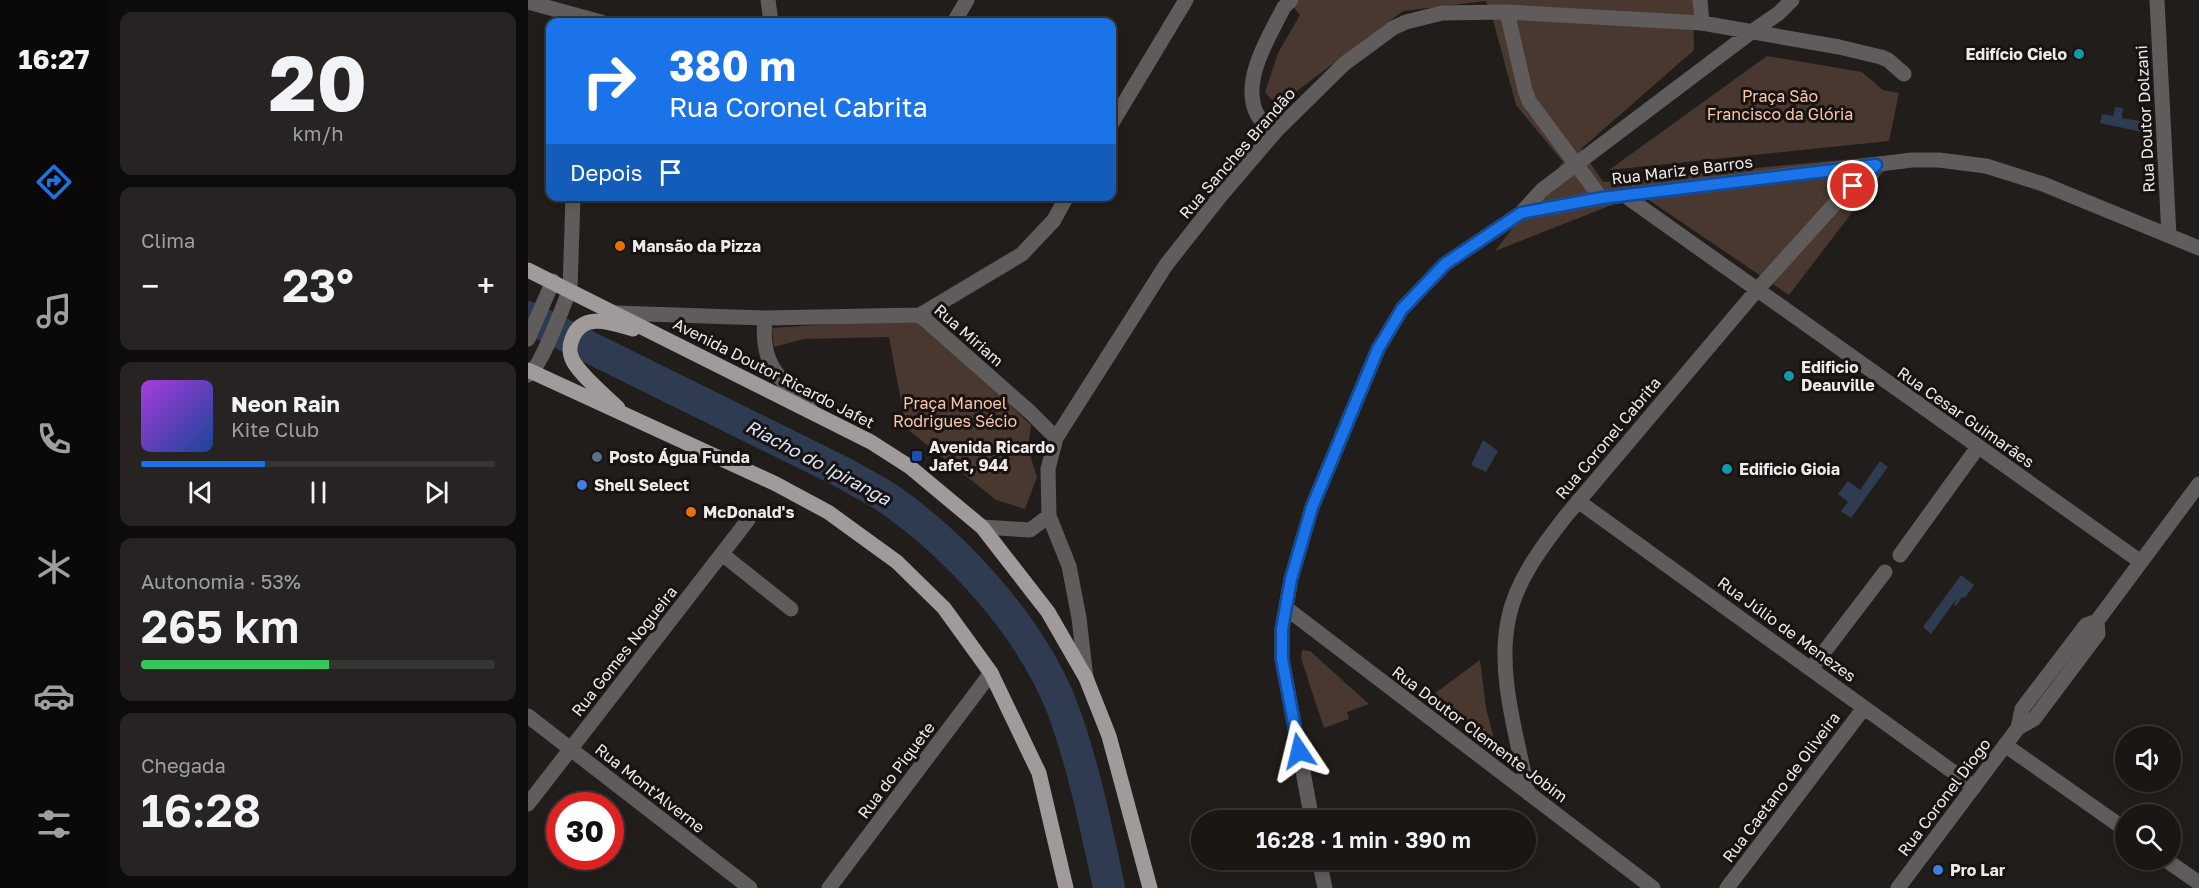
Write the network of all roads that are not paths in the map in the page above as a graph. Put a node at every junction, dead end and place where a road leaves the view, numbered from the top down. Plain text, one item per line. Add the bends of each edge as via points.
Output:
1 (768, 0) edge
2 (967, 0) edge
3 (1186, 0) edge
4 (1291, 0) edge
5 (1700, 0) edge
6 (1792, 0) edge
7 (2157, 0) edge
8 (528, 2) edge
9 (572, 12) edge
10 (1507, 12) junction
11 (589, 18) edge
12 (770, 18) edge
13 (956, 18) edge
14 (1701, 23) junction
15 (1750, 33) junction
16 (1904, 74) dead end
17 (1116, 116) edge
18 (1276, 131) junction
19 (1576, 164) junction
20 (1876, 165) junction
21 (1624, 195) junction
22 (1601, 198) junction
23 (573, 201) edge
24 (1064, 201) edge
25 (1521, 213) junction
26 (2169, 236) junction
27 (2199, 248) edge
28 (570, 255) junction
29 (528, 270) edge
30 (552, 285) junction
31 (1757, 290) junction
32 (569, 291) junction
33 (616, 313) junction
34 (920, 315) junction
35 (765, 318) junction
36 (528, 339) edge
37 (667, 339) junction
38 (530, 373) edge
39 (810, 410) junction
40 (625, 416) junction
41 (1056, 438) junction
42 (1978, 447) junction
43 (2199, 484) edge
44 (1578, 501) junction
45 (1049, 516) junction
46 (748, 520) dead end
47 (982, 527) junction
48 (722, 554) junction
49 (1900, 555) dead end
50 (2141, 562) junction
51 (1885, 572) dead end
52 (1286, 608) junction
53 (791, 609) dead end
54 (1811, 669) junction
55 (991, 673) junction
56 (1086, 678) junction
57 (1864, 708) junction
58 (528, 716) edge
59 (2005, 745) junction
60 (571, 749) junction
61 (1974, 787) junction
62 (1528, 793) junction
63 (528, 804) edge
64 (1310, 810) edge
65 (2115, 822) edge
66 (1321, 870) edge
67 (2180, 870) edge
68 (2199, 883) edge
69 (750, 888) edge
70 (829, 888) edge
71 (1066, 888) edge
72 (1150, 888) edge
73 (1325, 888) edge
74 (1653, 888) edge
75 (1727, 888) edge
76 (1898, 888) edge

1 - 12 street
2 - 13 street
3 - 17 street
4 - 18 street via 1256,65 1252,95 1259,117
5 - 14 street
6 - 15 street
7 - 26 street, Rua Doutor Dolzani
8 - 9 street
9 - 11 street
10 - 14 street, Rua Sanches Brandão
10 - 18 street, Rua Sanches Brandão via 1442,13 1393,28 1344,64
10 - 19 street via 1529,101
14 - 15 street, Rua Sanches Brandão
15 - 16 street via 1881,57
15 - 19 street
18 - 41 street, Rua Sanches Brandão via 1166,265
19 - 22 street
19 - 25 street via 1542,190
20 - 21 street, Rua Mariz e Barros
20 - 26 street, Rua Mariz e Barros via 1939,160 1986,166 2043,184
20 - 31 street, Rua Coronel Cabrita via 1841,197
21 - 22 street, Rua Mariz e Barros
21 - 31 street, Rua Cesar Guimarães
22 - 25 street, Rua Mariz e Barros
23 - 28 street
24 - 34 street via 1054,220 1022,254
25 - 52 street, Rua Mariz e Barros via 1445,264 1402,309 1378,349 1312,507
26 - 27 street, Rua Mariz e Barros
28 - 30 street
28 - 32 street
29 - 30 main road, Avenida Doutor Ricardo Jafet
30 - 32 main road, Avenida Doutor Ricardo Jafet
30 - 36 street
31 - 42 street, Rua Cesar Guimarães
31 - 44 street, Rua Coronel Cabrita
32 - 33 main road, Avenida Doutor Ricardo Jafet
32 - 38 street via 542,356
33 - 35 street, Rua Miriam
33 - 37 main road, Avenida Doutor Ricardo Jafet
34 - 35 street, Rua Miriam
34 - 41 street, Rua Miriam
35 - 39 street via 763,339 770,366
37 - 39 main road, Avenida Doutor Ricardo Jafet
37 - 40 main road via 599,320 580,326 573,335 570,353 579,369
38 - 40 main road
39 - 47 main road, Avenida Doutor Ricardo Jafet via 910,467
40 - 55 main road via 776,484 828,512 897,562 944,608
41 - 45 street, Rua Sanches Brandão via 1047,470
42 - 49 street
42 - 50 street, Rua Cesar Guimarães
43 - 50 street, Rua Coronel Diogo
44 - 54 street, Rua Júlio de Menezes
44 - 62 street, Rua Coronel Cabrita via 1532,563 1508,621 1504,666
45 - 47 street via 1030,530
45 - 56 street, Rua Sanches Brandão via 1069,566
46 - 48 street, Rua Gomes Nogueira
47 - 56 main road, Avenida Doutor Ricardo Jafet via 1048,612
48 - 53 street
48 - 60 street, Rua Gomes Nogueira
50 - 59 street, Rua Coronel Diogo via 2097,621 2086,625 2027,702 2018,728
51 - 54 street
52 - 62 street, Rua Doutor Clemente Jobim
52 - 64 street, Rua Mariz e Barros via 1282,659
54 - 57 street, Rua Júlio de Menezes
55 - 70 street, Rua do Piquete
55 - 71 main road via 1039,773
56 - 72 main road, Avenida Doutor Ricardo Jafet via 1109,736
57 - 61 street, Rua Júlio de Menezes
57 - 75 street, Rua Caetano de Oliveira
58 - 60 street, Rua Mont'Alverne
59 - 61 street, Rua Coronel Diogo
59 - 65 street
60 - 63 street, Rua Gomes Nogueira
60 - 69 street, Rua Mont'Alverne
61 - 76 street, Rua Coronel Diogo
62 - 74 street, Rua Doutor Clemente Jobim
66 - 73 street
67 - 68 street

